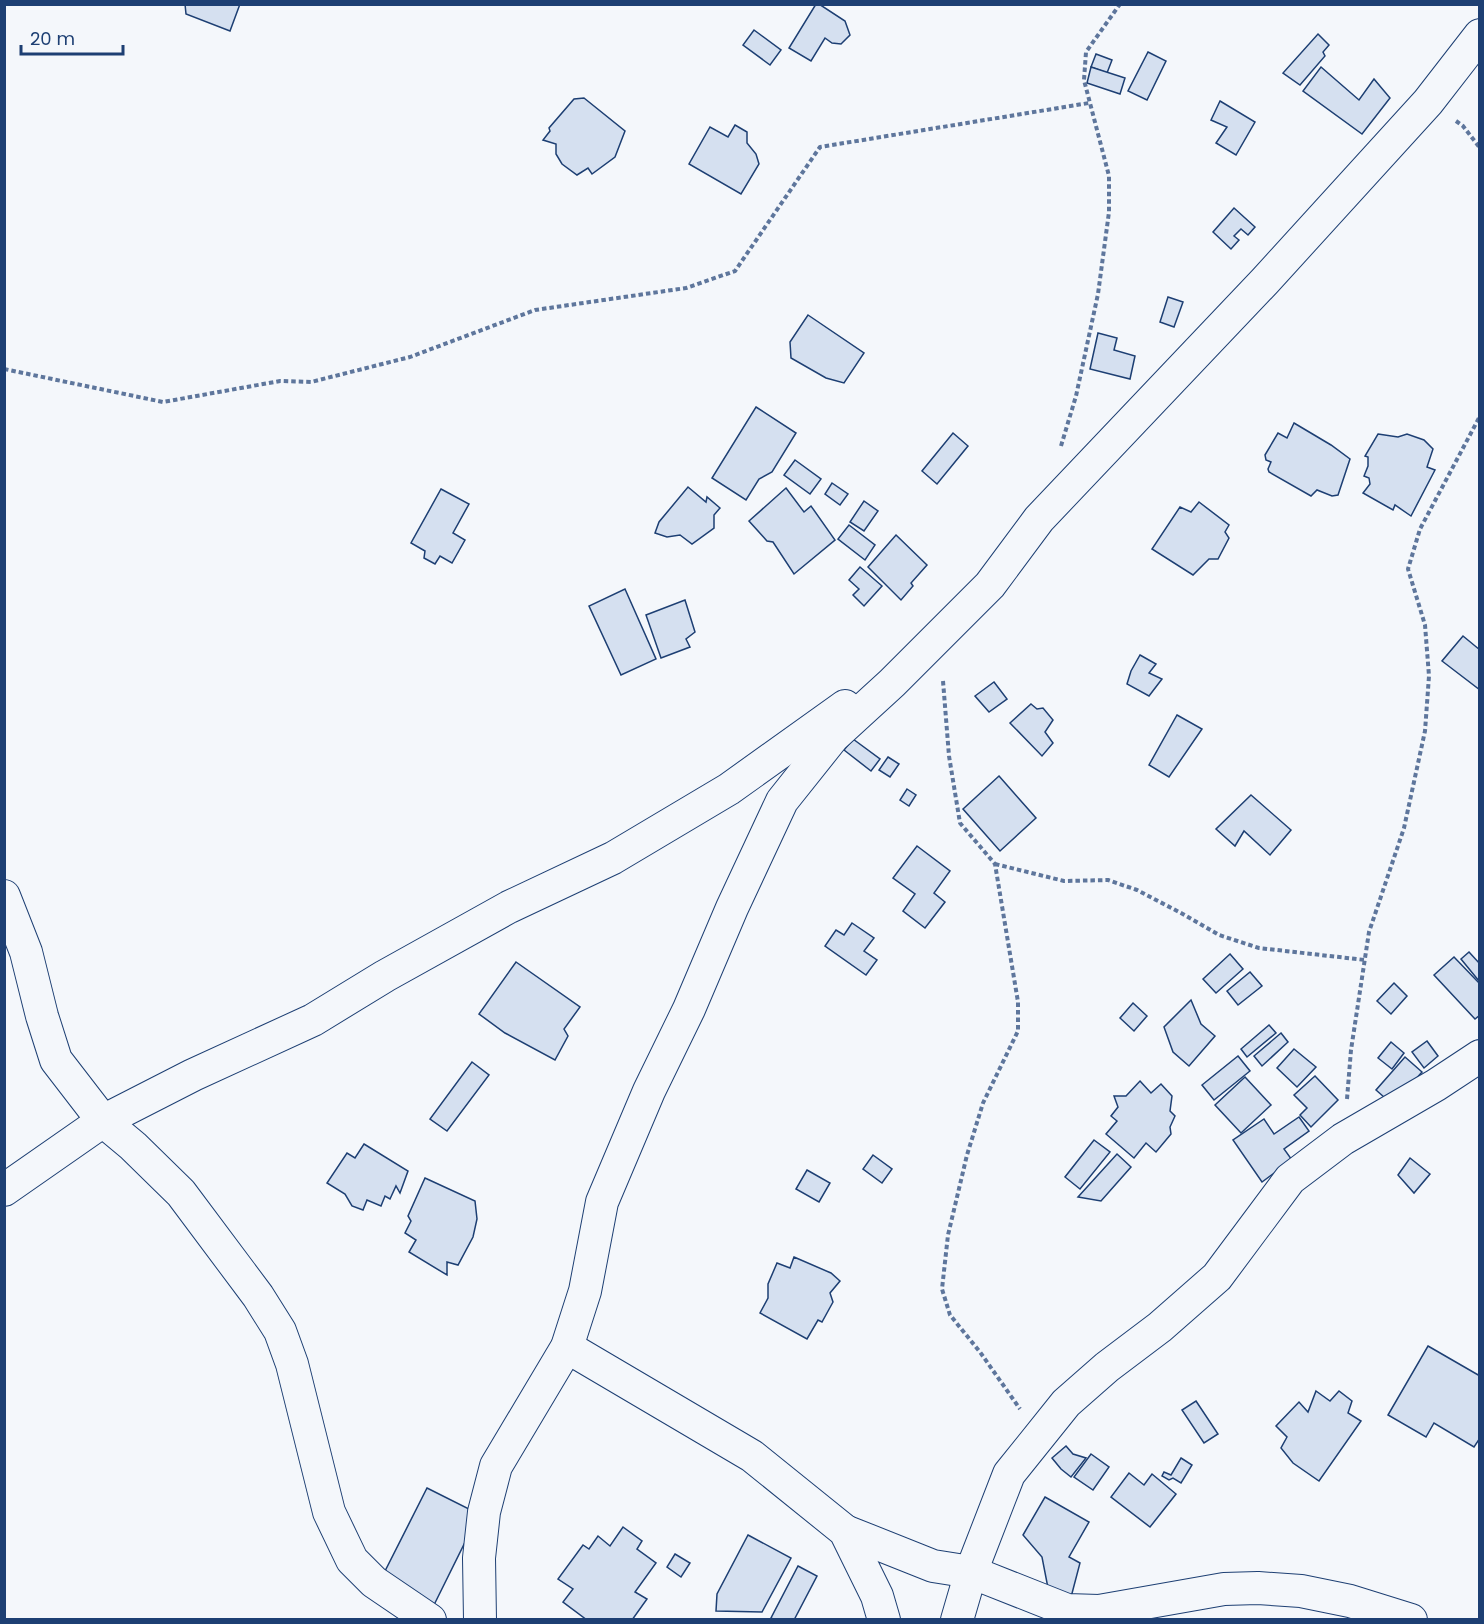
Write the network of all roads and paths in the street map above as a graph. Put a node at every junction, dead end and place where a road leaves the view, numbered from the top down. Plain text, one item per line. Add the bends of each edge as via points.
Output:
1 (1120, 4) edge
2 (1479, 35) edge
3 (1089, 103) junction
4 (4, 369) edge
5 (1479, 416) edge
6 (1059, 452) dead end
7 (938, 635) junction
8 (892, 682) junction
9 (995, 864) junction
10 (4, 896) edge
11 (1365, 960) junction
12 (1479, 1056) edge
13 (104, 1121) junction
14 (1343, 1138) junction
15 (4, 1191) edge
16 (567, 1347) junction
17 (1039, 1437) junction
18 (845, 1531) junction
19 (971, 1572) junction
20 (1398, 1618) edge
21 (430, 1620) edge
22 (480, 1620) edge
23 (884, 1620) edge
24 (957, 1620) edge

1 - 3 path via 1086,52 1084,80
2 - 7 street via 1428,102 1039,519 990,585
3 - 4 path via 820,147 735,271 686,288 534,310 410,357 311,382 280,381 163,402
3 - 6 path via 1109,176 1110,212 1077,396
5 - 11 path via 1420,529 1408,569 1425,625 1429,676 1425,731 1404,828 1369,932
7 - 8 street
7 - 9 path via 960,822
8 - 13 street via 841,708 729,789 613,858 509,907 313,1020
8 - 16 street via 833,737 782,801 602,1202 585,1291
9 - 11 path via 1064,881 1108,880 1137,890 1219,935 1259,948
9 - 17 path via 1016,992 1018,1031 983,1103 967,1155 948,1235 942,1289 950,1315
10 - 13 street via 26,952 56,1060
11 - 14 path
12 - 14 street
13 - 15 street
13 - 21 street via 181,1193 258,1296 280,1331 292,1364 329,1512 352,1560 374,1582
14 - 17 street via 1290,1179 1217,1277 1066,1403
16 - 18 street via 752,1456
16 - 22 street via 495,1466 479,1558
17 - 19 street via 1009,1474
18 - 19 street via 933,1566
18 - 23 street via 877,1596
19 - 20 street via 1067,1610 1099,1611 1224,1589 1258,1588 1301,1591 1350,1601
19 - 24 street

